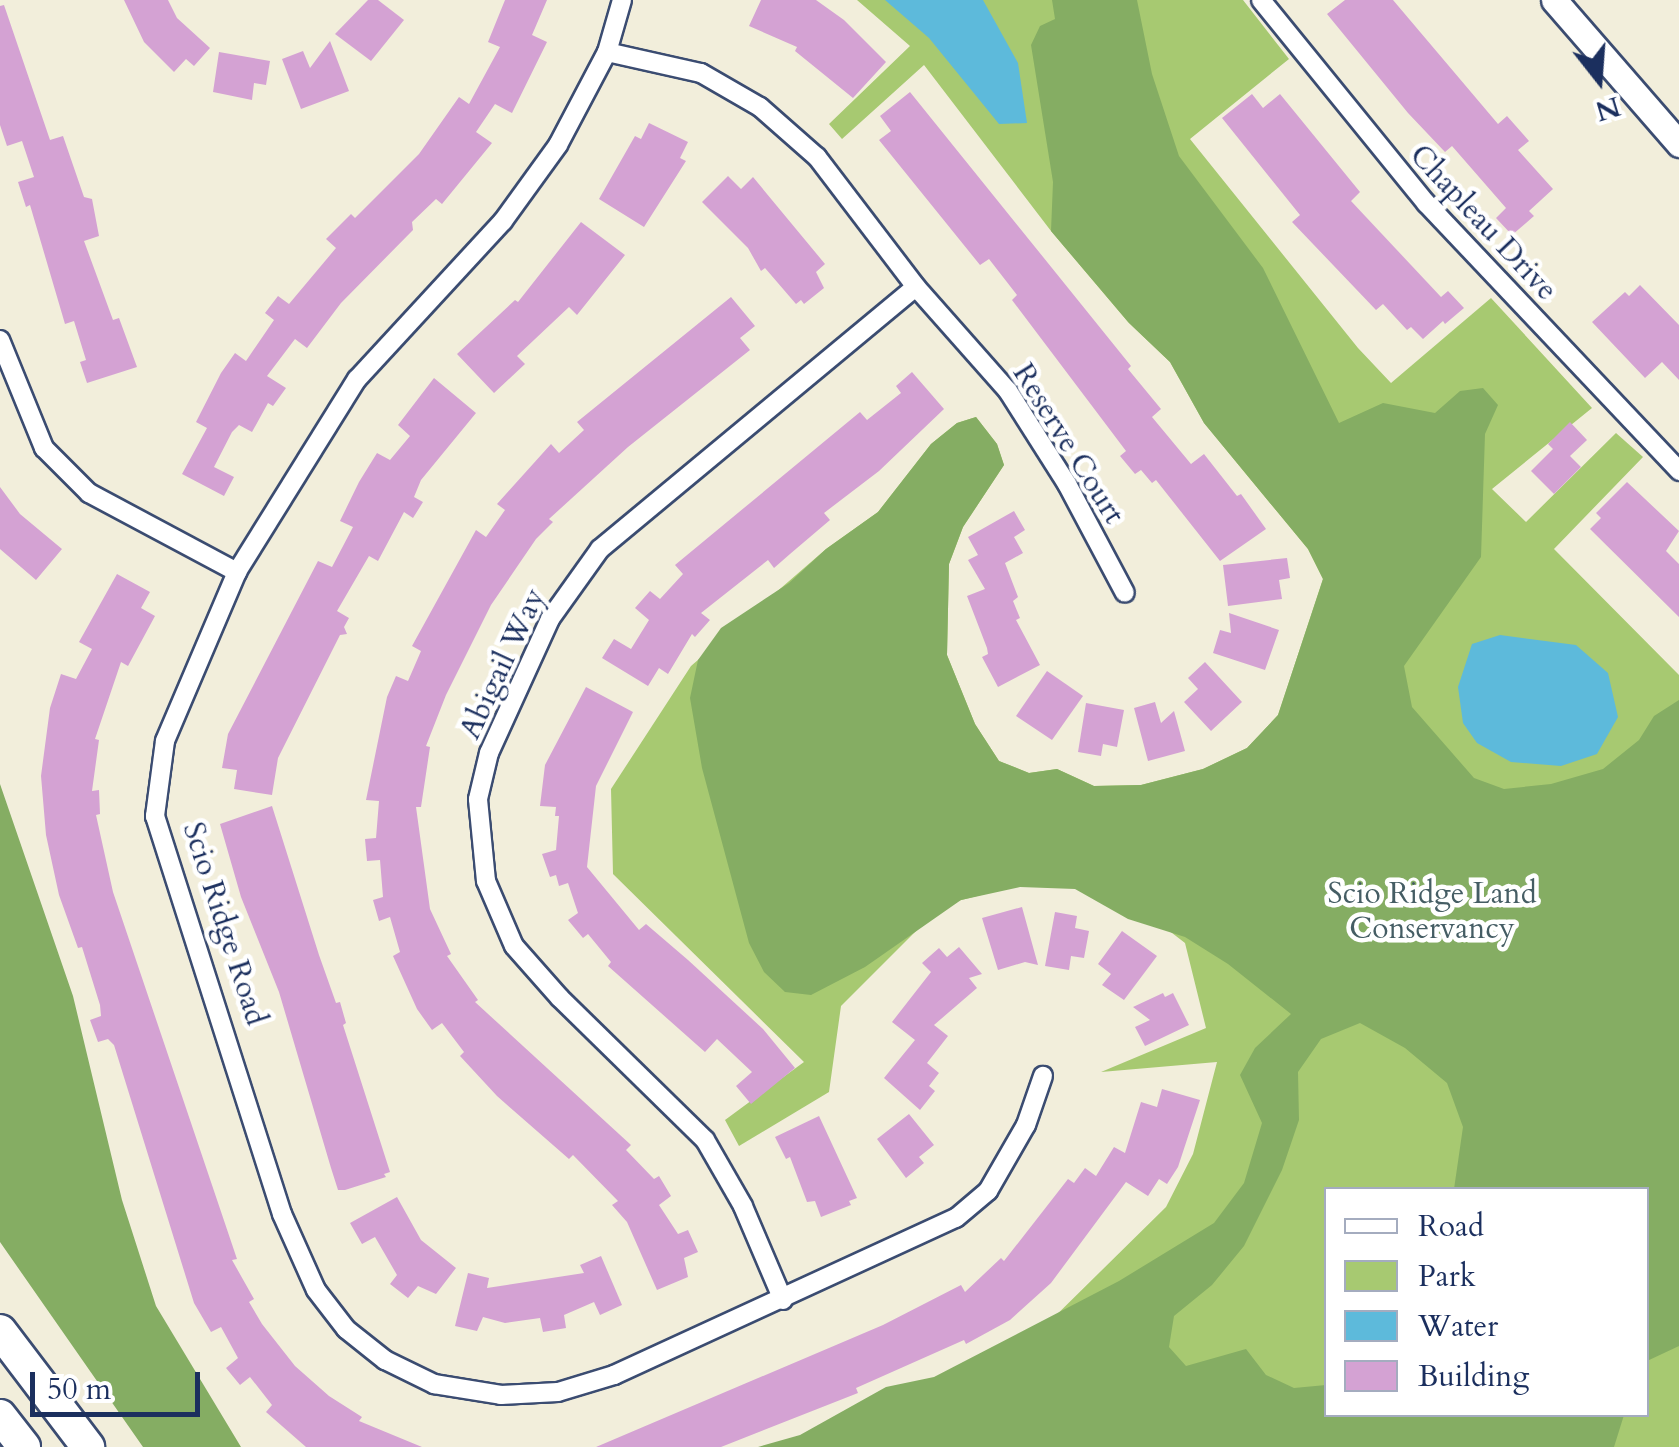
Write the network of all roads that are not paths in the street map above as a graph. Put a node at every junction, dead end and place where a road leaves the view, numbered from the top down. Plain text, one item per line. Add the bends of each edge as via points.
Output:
1 (622, 0) edge
2 (1260, 0) edge
3 (1554, 0) edge
4 (608, 52) junction
5 (1679, 144) edge
6 (916, 286) junction
7 (0, 340) edge
8 (1679, 471) edge
9 (237, 572) junction
10 (1125, 593) dead end
11 (1043, 1076) dead end
12 (783, 1300) junction
13 (0, 1331) edge
14 (0, 1416) edge
15 (24, 1447) edge
16 (88, 1447) edge

1 - 4 street, Scio Ridge Road
2 - 8 street, Chapleau Drive via 1426,204
3 - 5 street
4 - 6 street, Reserve Court via 701,73 760,107 817,157
4 - 9 street, Scio Ridge Road via 558,145 502,222 357,378
6 - 10 street, Reserve Court via 1008,391
6 - 12 street, Abigail Way via 600,549 542,637 489,754 478,799 486,881 514,946 705,1140 743,1206
7 - 9 street via 44,448 90,493
9 - 12 street, Scio Ridge Road via 166,741 155,816 282,1214 316,1290 346,1329 385,1360 434,1384 501,1394 558,1392 614,1375
11 - 12 street, Scio Ridge Road via 1026,1125 988,1191 941,1226
13 - 16 highway
14 - 15 highway

